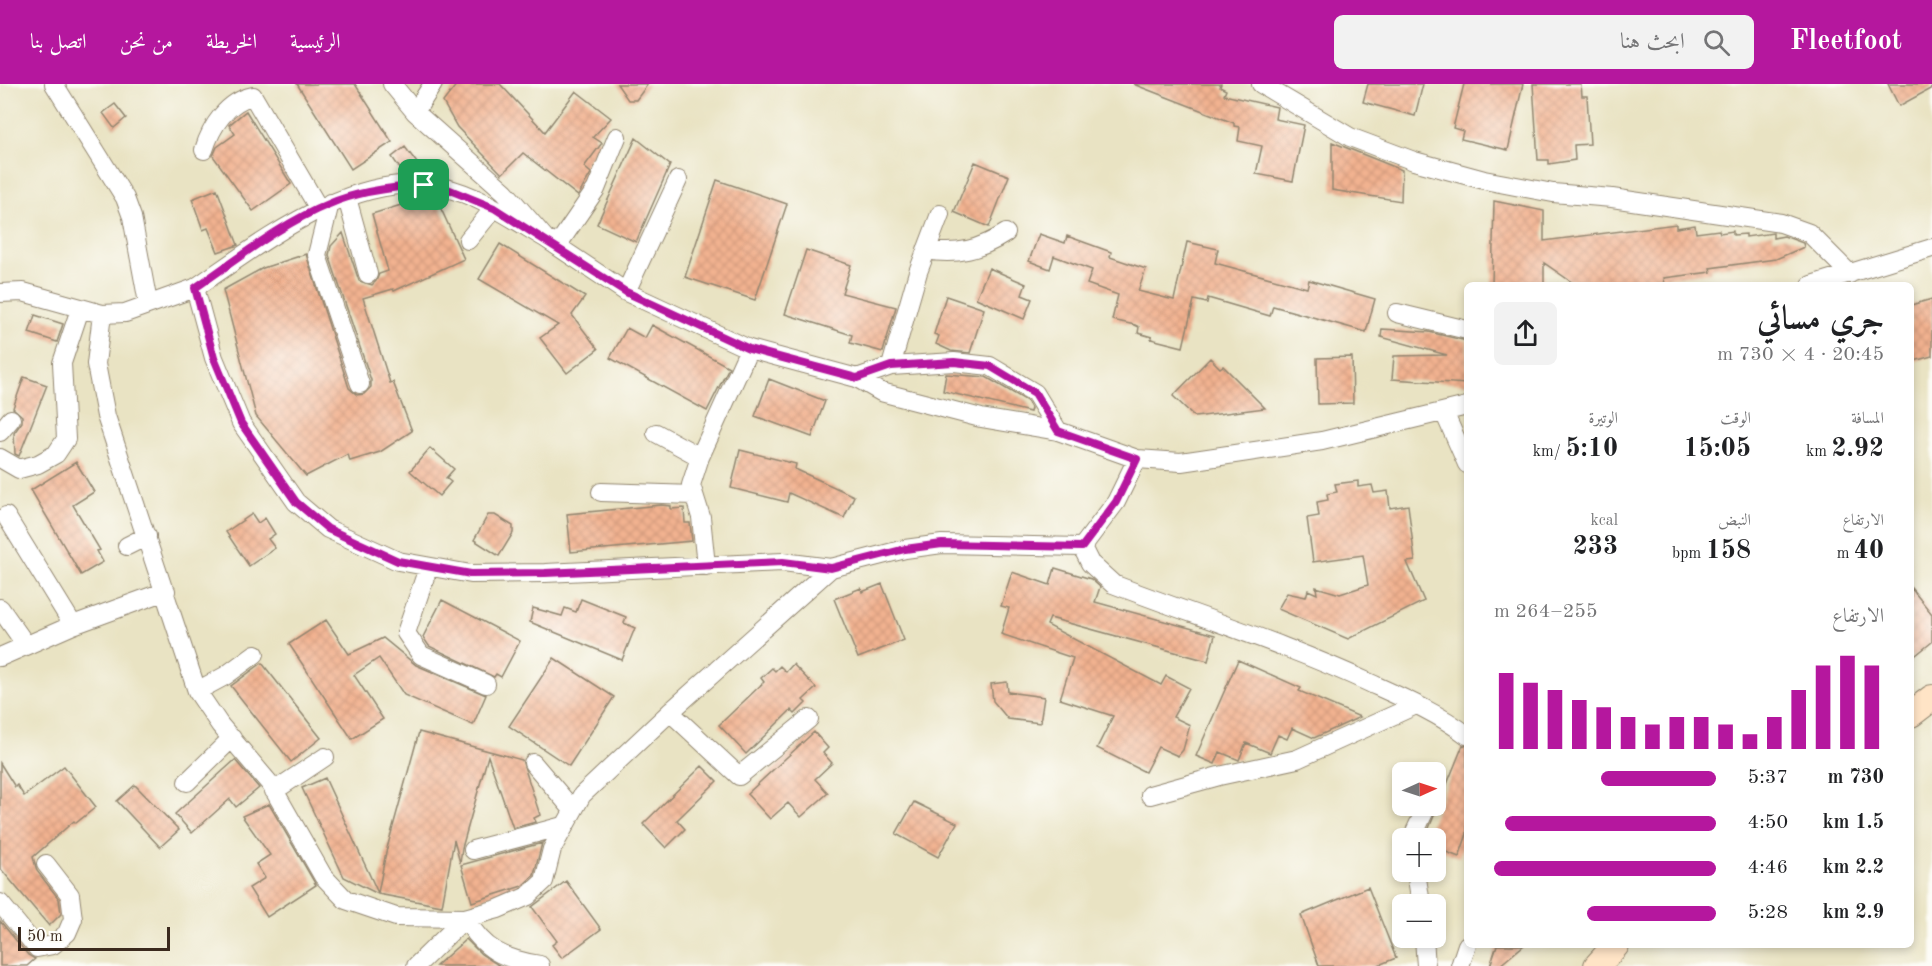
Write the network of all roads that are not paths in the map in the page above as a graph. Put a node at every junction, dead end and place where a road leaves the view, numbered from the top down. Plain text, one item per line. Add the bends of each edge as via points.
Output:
1 (54, 84) edge
2 (392, 84) edge
3 (433, 84) edge
4 (1261, 84) edge
5 (415, 112) junction
6 (617, 137) dead end
7 (204, 150) dead end
8 (678, 180) dead end
9 (332, 203) junction
10 (494, 208) junction
11 (940, 214) dead end
12 (1006, 232) dead end
13 (468, 240) dead end
14 (551, 242) junction
15 (1932, 248) edge
16 (926, 250) junction
17 (368, 274) dead end
18 (1850, 274) junction
19 (1822, 282) edge
20 (195, 288) junction
21 (626, 292) junction
22 (0, 293) edge
23 (148, 303) junction
24 (80, 309) junction
25 (1397, 313) dead end
26 (102, 314) junction
27 (1464, 329) edge
28 (749, 349) junction
29 (891, 366) junction
30 (857, 378) junction
31 (360, 384) dead end
32 (1464, 407) edge
33 (1444, 412) junction
34 (1058, 431) junction
35 (656, 433) dead end
36 (700, 457) junction
37 (1464, 457) edge
38 (0, 458) edge
39 (1137, 459) junction
40 (601, 492) dead end
41 (694, 495) junction
42 (6, 516) dead end
43 (147, 536) junction
44 (127, 546) dead end
45 (1082, 547) junction
46 (706, 567) junction
47 (428, 568) junction
48 (831, 568) junction
49 (166, 591) junction
50 (0, 608) edge
51 (73, 625) junction
52 (26, 645) junction
53 (255, 654) dead end
54 (0, 657) edge
55 (486, 684) dead end
56 (197, 691) junction
57 (1932, 698) edge
58 (1416, 705) junction
59 (670, 712) junction
60 (1914, 712) edge
61 (809, 719) dead end
62 (1464, 733) edge
63 (232, 738) junction
64 (324, 757) dead end
65 (533, 763) dead end
66 (186, 782) dead end
67 (274, 791) junction
68 (1150, 795) dead end
69 (568, 818) junction
70 (473, 850) dead end
71 (46, 864) dead end
72 (0, 903) edge
73 (465, 918) junction
74 (1425, 948) edge
75 (1466, 948) edge
76 (1613, 948) edge
77 (540, 964) edge
78 (416, 966) edge
79 (1426, 966) edge
80 (1460, 966) edge
81 (1597, 966) edge

1 - 23 street via 125,198
2 - 5 street
3 - 5 street
4 - 18 street via 1350,137 1414,161 1484,180 1553,193 1781,222 1809,233
5 - 14 street via 504,192
6 - 14 street via 596,189
7 - 9 street via 209,133 227,110 253,96
8 - 21 street
9 - 10 street via 389,187 424,185 445,188
9 - 17 street
9 - 20 street via 262,242
9 - 31 street via 317,255
10 - 13 street
10 - 14 street
11 - 16 street
12 - 16 street via 988,244 964,252
14 - 21 street
15 - 18 street
16 - 29 street
18 - 19 street
20 - 23 street
20 - 47 street via 214,358 241,423 296,502 328,529 368,549
21 - 28 street
22 - 24 street via 23,292
23 - 26 street via 125,313
24 - 26 street
24 - 38 street via 62,363 66,439 56,454 28,467 19,469
25 - 27 street
26 - 43 street via 96,364 106,416
28 - 30 street
28 - 36 street
29 - 30 street
29 - 34 street via 954,362 990,366 1035,393
30 - 34 street via 881,392 921,403
32 - 33 street
33 - 37 street
33 - 39 street via 1322,441 1258,451 1181,462
34 - 39 street
35 - 36 street
36 - 41 street via 692,485
39 - 45 street via 1116,502
40 - 41 street
41 - 46 street
42 - 51 street
43 - 44 street
43 - 49 street
45 - 48 street via 942,544
45 - 58 street via 1090,564 1113,584 1309,655
46 - 47 street via 482,574
46 - 48 street via 783,562
47 - 55 street via 406,633 421,655
48 - 59 street
49 - 51 street
49 - 56 street
50 - 52 street
51 - 52 street
52 - 54 street
53 - 56 street
56 - 63 street
57 - 60 main road
58 - 62 street
58 - 68 street via 1297,759
59 - 61 street via 739,776
59 - 69 street via 582,795
63 - 66 street
63 - 67 street
64 - 67 street
65 - 69 street
67 - 73 street via 323,876 346,900 396,917
69 - 70 street
69 - 73 street via 552,849 544,881 528,896
71 - 72 street via 70,895 73,919 67,933 53,945 37,948
73 - 77 street via 477,939 499,954
73 - 78 street
74 - 79 street
75 - 80 street
76 - 81 main road

